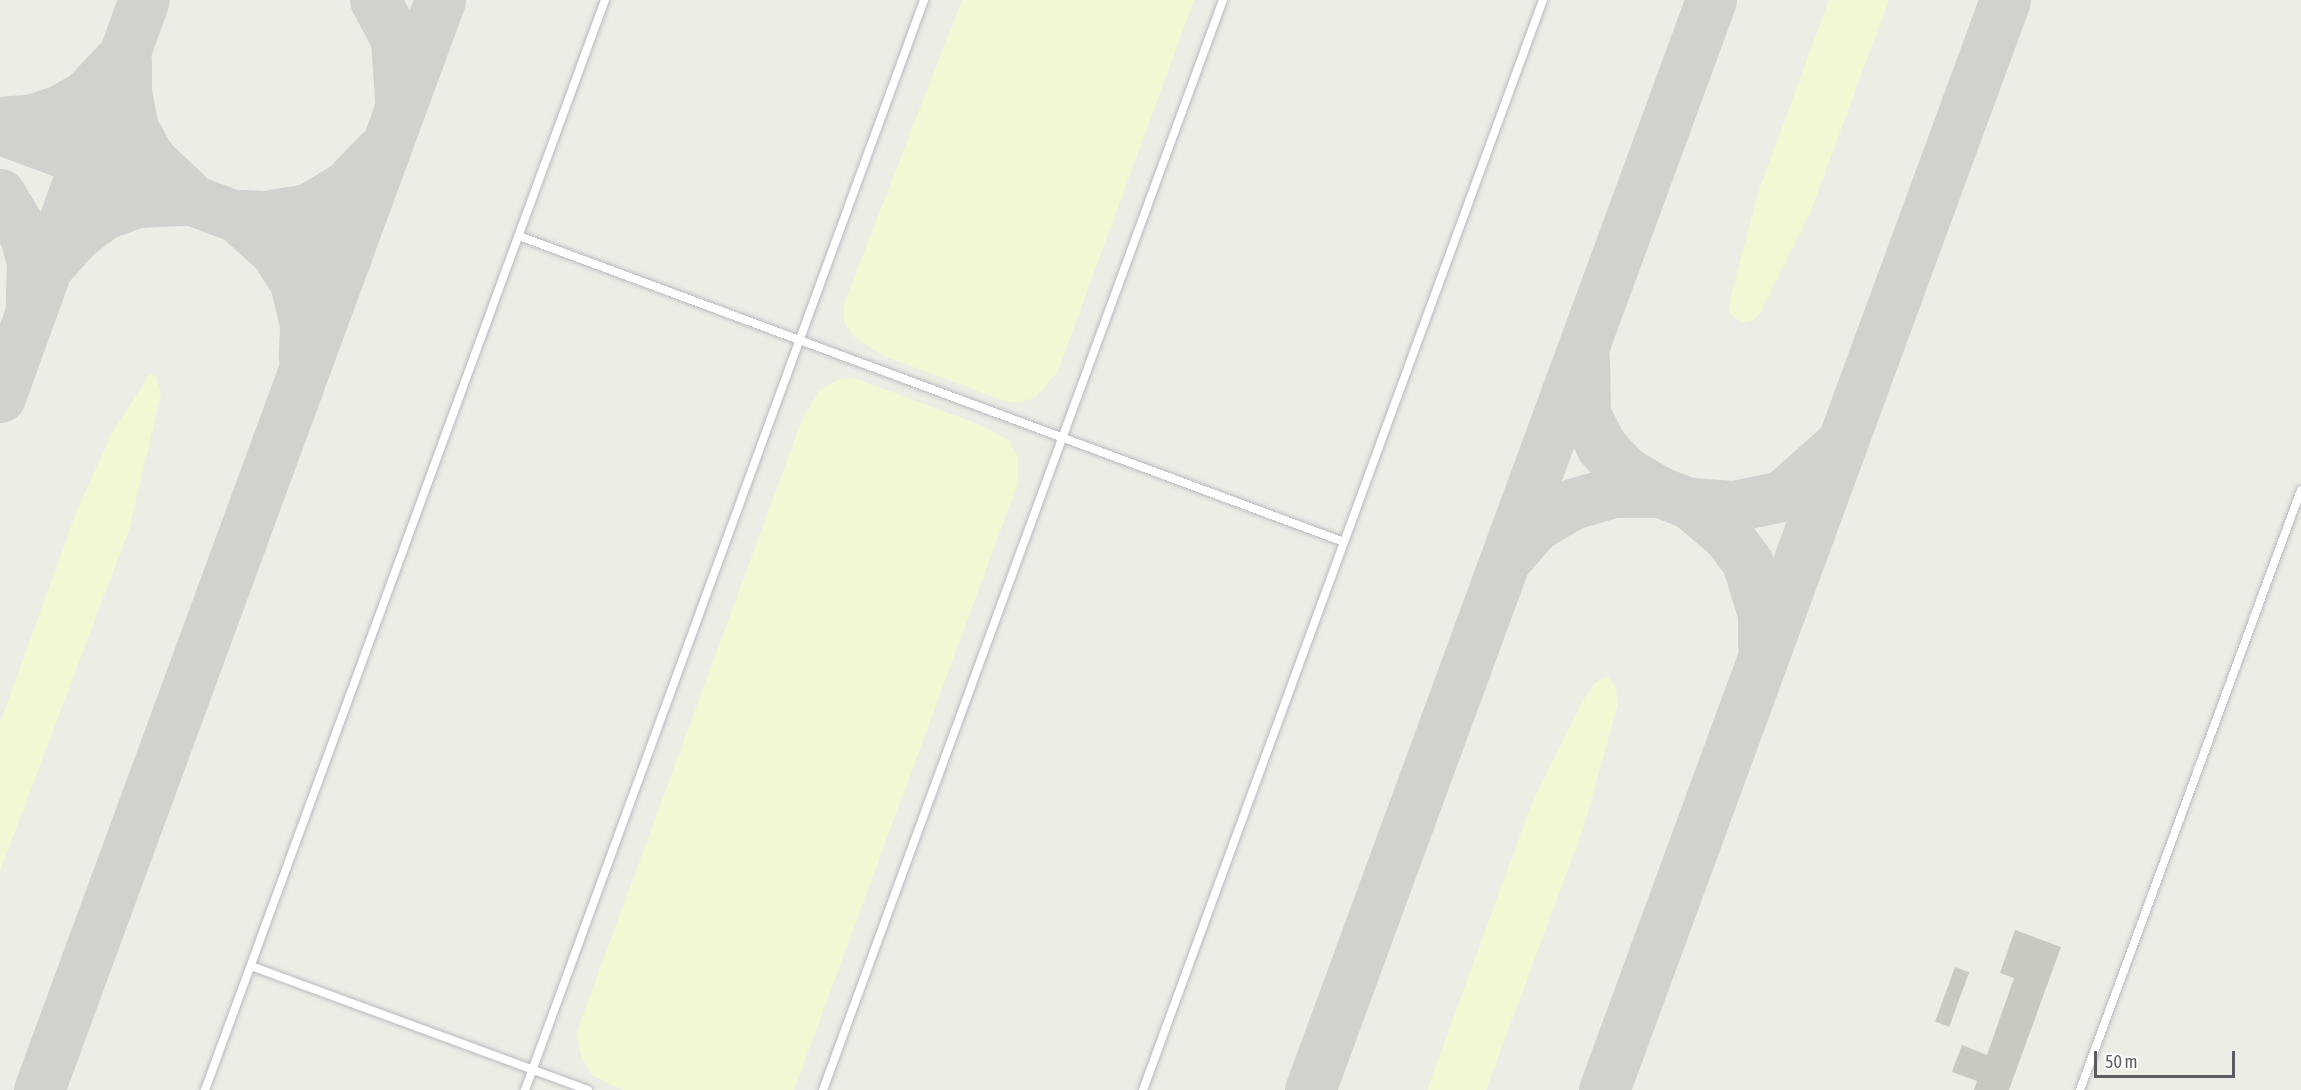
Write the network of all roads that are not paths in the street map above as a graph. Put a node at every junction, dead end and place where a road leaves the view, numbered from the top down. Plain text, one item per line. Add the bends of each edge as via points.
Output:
1 (605, 0) edge
2 (924, 0) edge
3 (1223, 0) edge
4 (1543, 0) edge
5 (519, 236) junction
6 (800, 340) junction
7 (1062, 437) junction
8 (2301, 490) edge
9 (1344, 542) junction
10 (251, 966) junction
11 (532, 1070) junction
12 (205, 1090) edge
13 (525, 1090) edge
14 (588, 1090) edge
15 (823, 1090) edge
16 (1143, 1090) edge
17 (2080, 1090) edge

1 - 5 lane
2 - 6 lane
3 - 7 lane
4 - 9 lane
5 - 6 lane
5 - 10 lane
6 - 7 lane
6 - 11 lane
7 - 9 lane
7 - 15 lane
8 - 17 lane
9 - 16 lane
10 - 11 lane
10 - 12 lane
11 - 13 lane
11 - 14 lane

